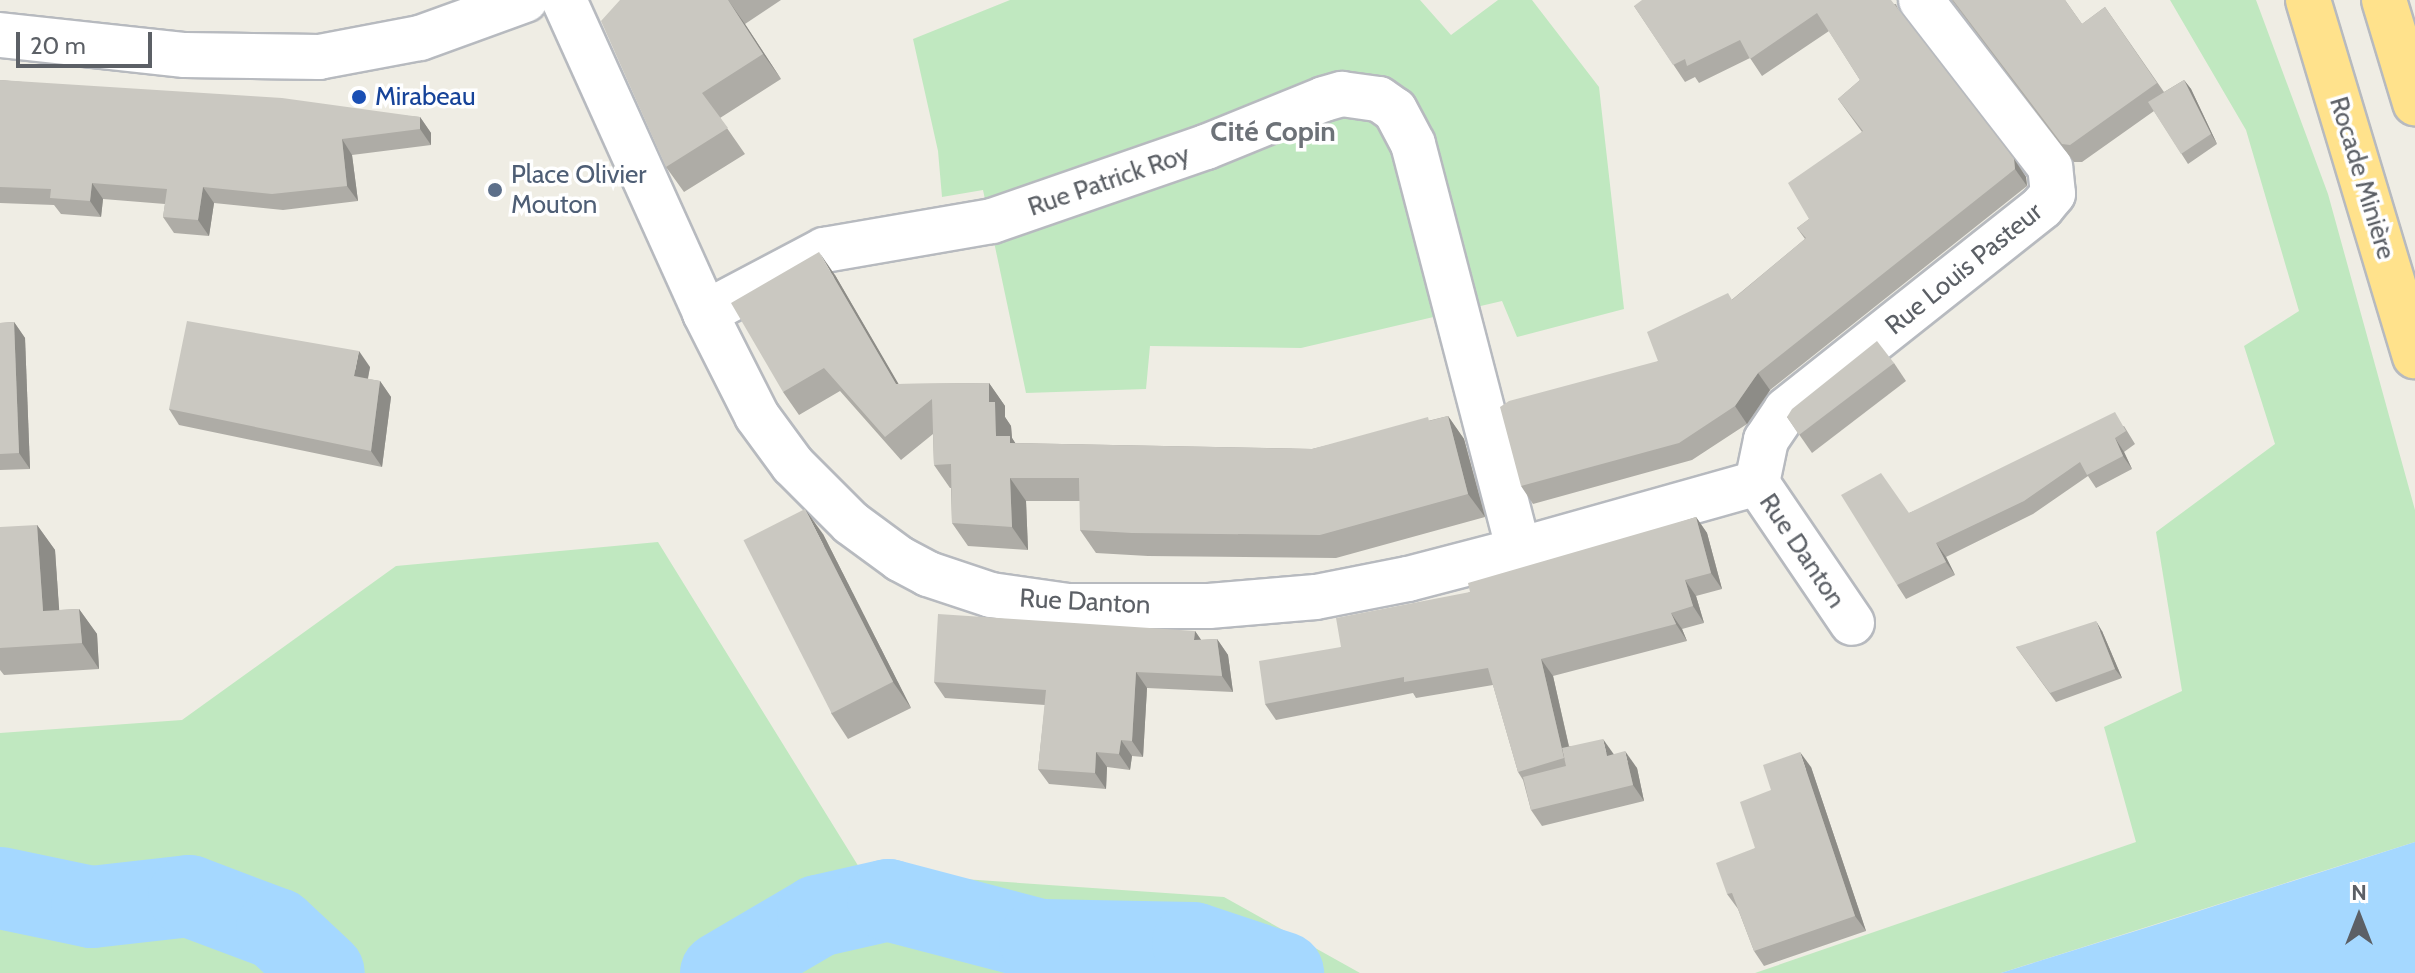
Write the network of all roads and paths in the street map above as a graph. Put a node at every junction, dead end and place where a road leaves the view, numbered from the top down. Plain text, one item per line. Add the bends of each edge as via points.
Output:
1 (525, 0) edge
2 (564, 0) edge
3 (1921, 0) edge
4 (2308, 0) edge
5 (2384, 0) edge
6 (0, 35) edge
7 (2415, 103) edge
8 (705, 313) junction
9 (2415, 356) edge
10 (1757, 483) junction
11 (1519, 550) junction
12 (1852, 623) dead end

1 - 6 street via 420,38 319,57 185,55
2 - 8 street, Rue Danton
3 - 10 street, Rue Louis Pasteur via 2050,167 2053,194 1786,410 1766,440
4 - 9 highway, Rocade Minière
5 - 7 highway
8 - 11 street, Rue Danton via 757,416 793,465 875,541 900,559 959,586 1068,606 1241,605 1361,589
8 - 11 street, Rue Patrick Roy via 824,250 992,221 1206,147 1324,99 1342,94 1379,99 1395,110 1413,144
10 - 11 street, Rue Danton
10 - 12 street, Rue Danton

